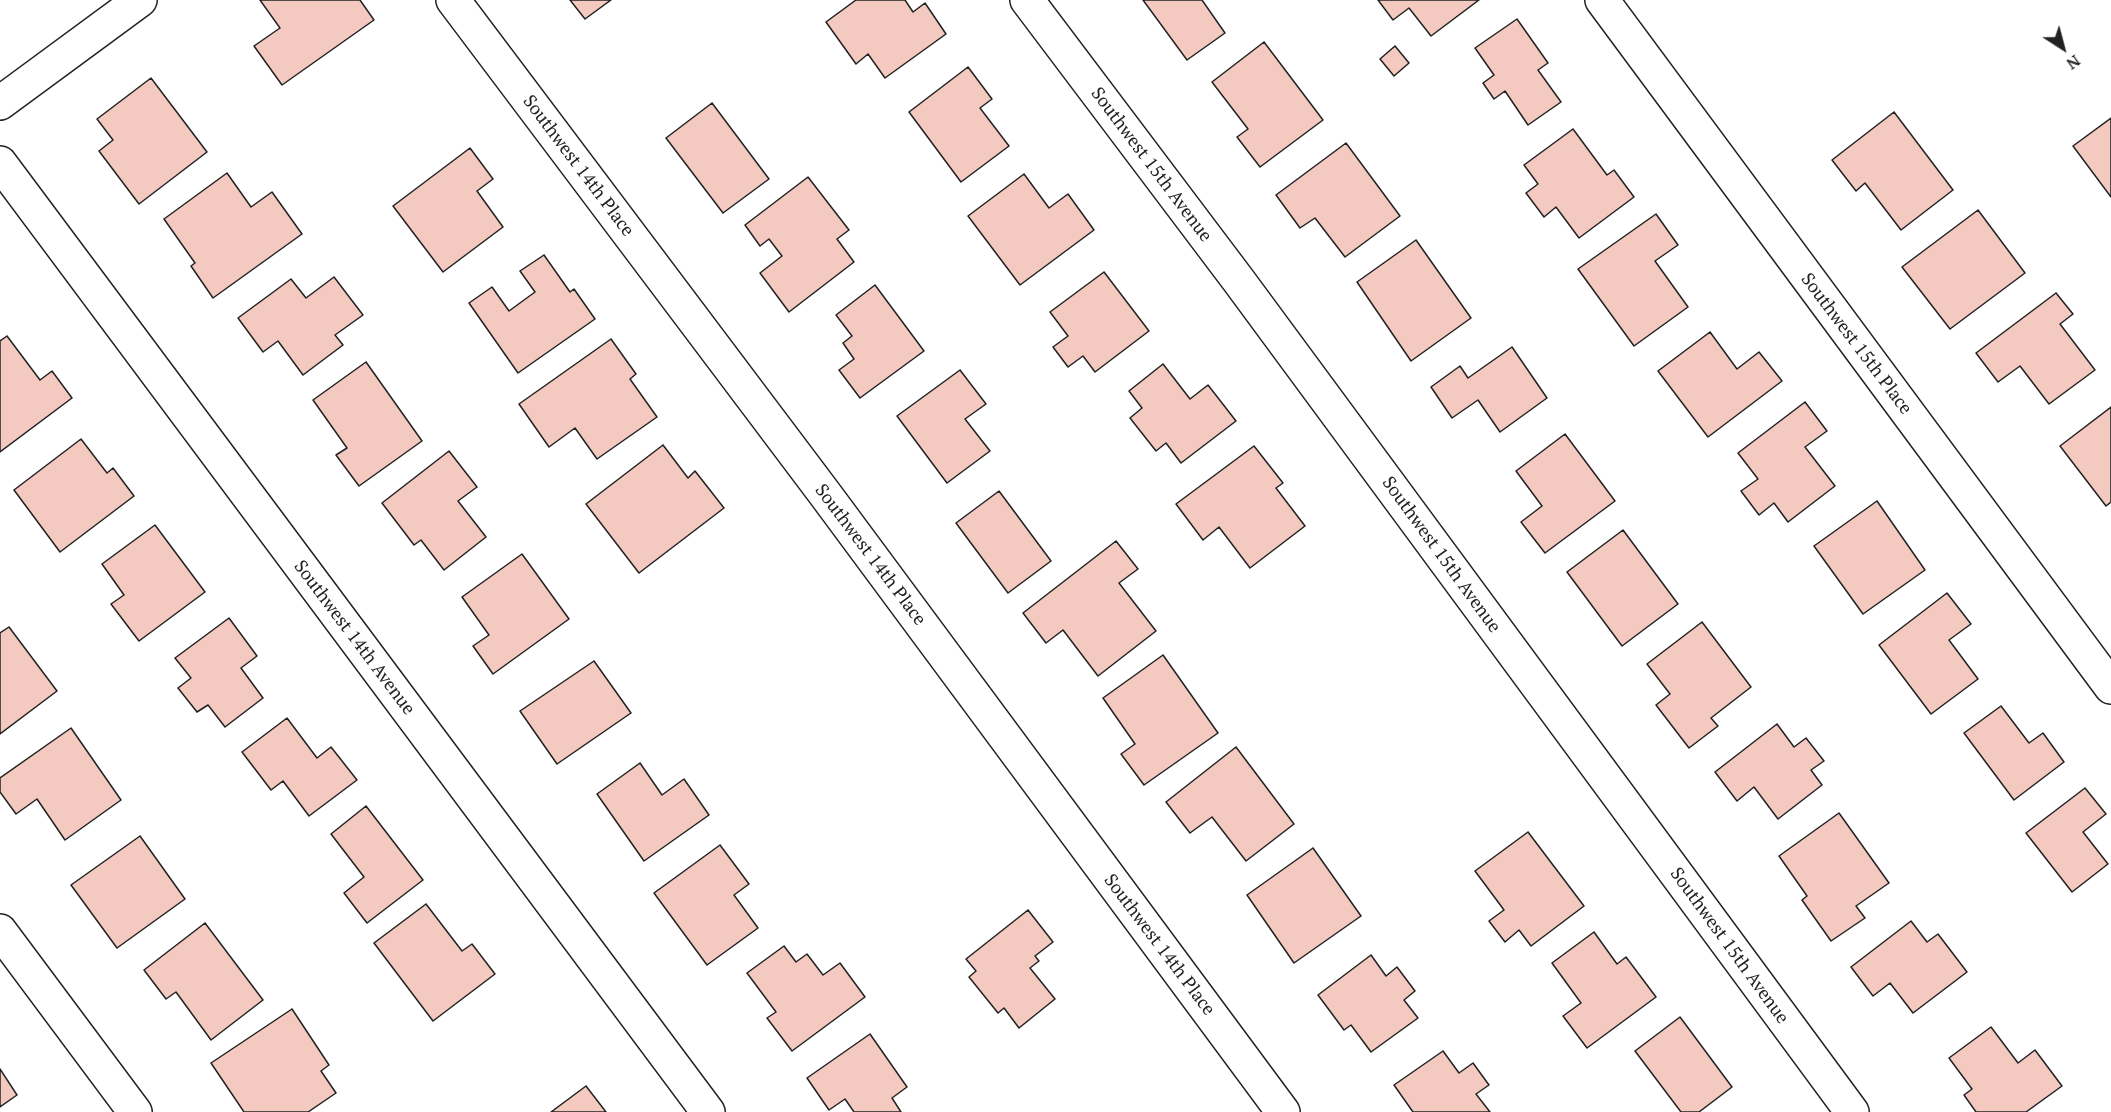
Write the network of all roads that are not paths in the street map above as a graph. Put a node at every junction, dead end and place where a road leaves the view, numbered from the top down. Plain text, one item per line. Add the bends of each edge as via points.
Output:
1 (140, 0) edge
2 (453, 0) edge
3 (1027, 0) edge
4 (1602, 0) edge
5 (0, 103) edge
6 (0, 163) edge
7 (2111, 687) edge
8 (0, 931) edge
9 (135, 1112) edge
10 (708, 1112) edge
11 (1283, 1112) edge
12 (1852, 1112) edge

1 - 5 street
2 - 11 street, Southwest 14th Place
3 - 12 street, Southwest 15th Avenue via 1246,290
4 - 7 street, Southwest 15th Place
6 - 10 street, Southwest 14th Avenue
8 - 9 street

